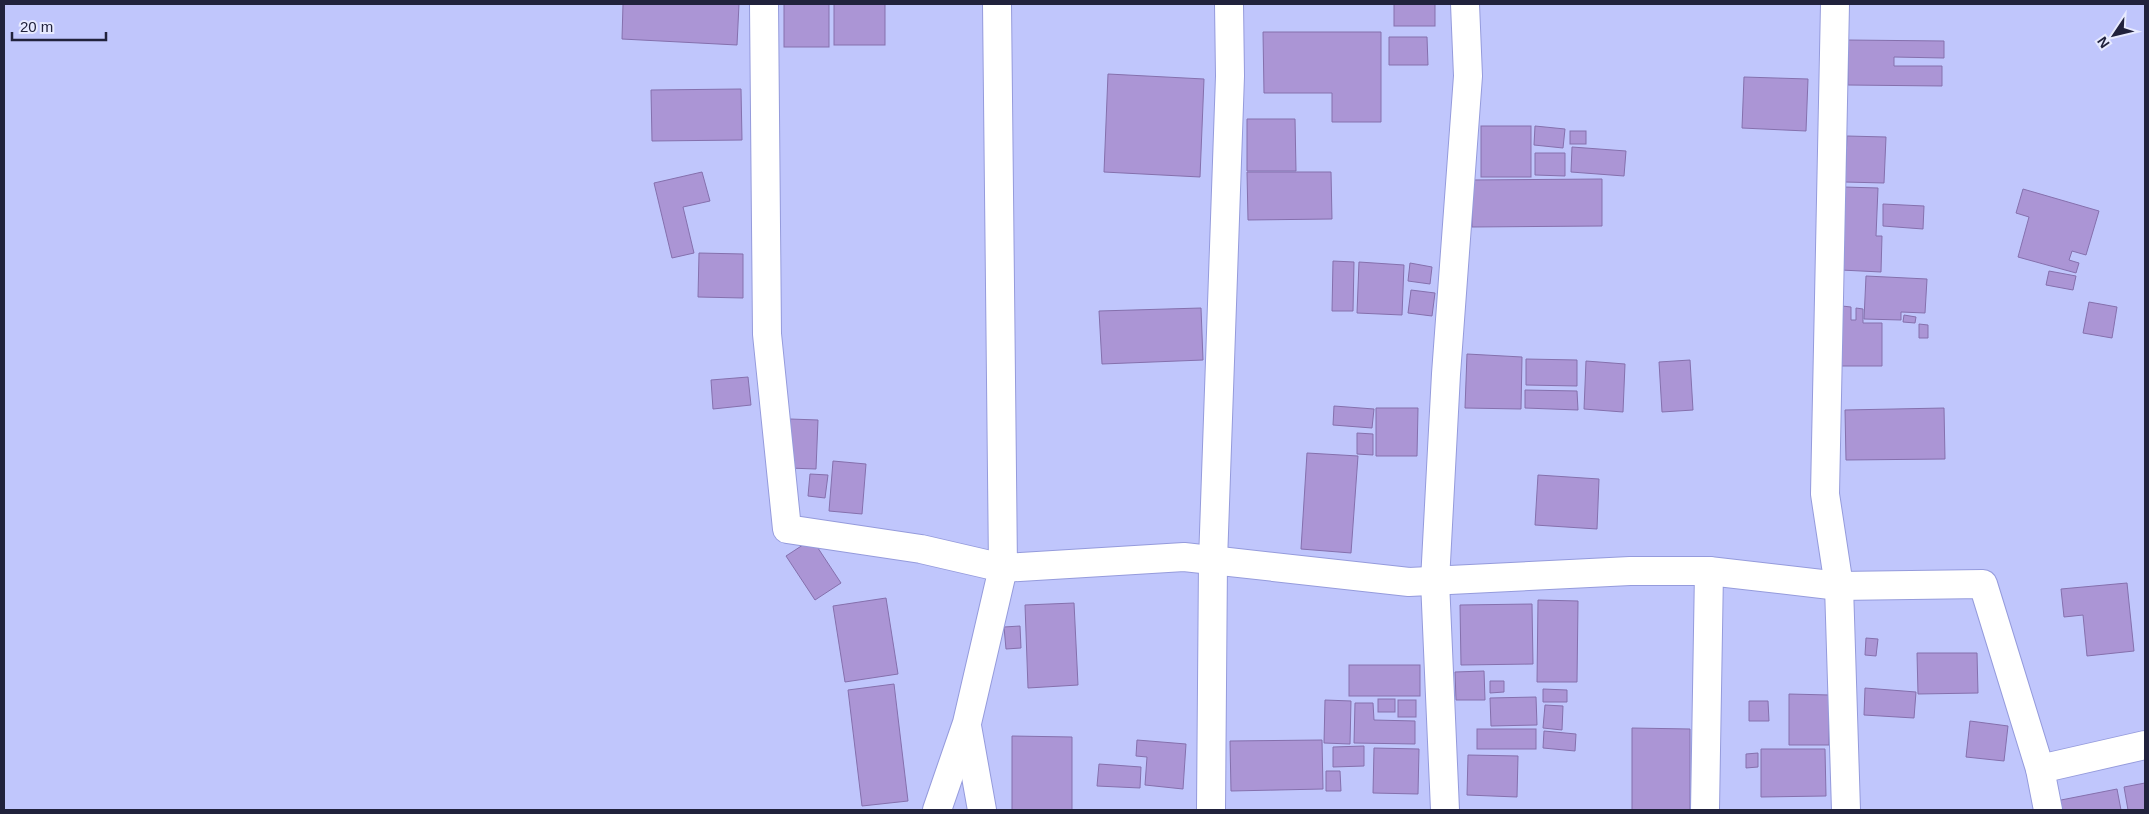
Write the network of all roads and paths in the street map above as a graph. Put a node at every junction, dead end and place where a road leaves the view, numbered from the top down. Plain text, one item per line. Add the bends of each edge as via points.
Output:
1 (764, 4) edge
2 (998, 4) edge
3 (1229, 4) edge
4 (1465, 4) edge
5 (1836, 4) edge
6 (1213, 561) junction
7 (1003, 568) junction
8 (1709, 571) junction
9 (1435, 581) junction
10 (1839, 586) junction
11 (967, 723) junction
12 (2145, 745) edge
13 (2040, 770) junction
14 (937, 810) edge
15 (982, 810) edge
16 (1211, 810) edge
17 (1445, 810) edge
18 (1705, 810) edge
19 (1846, 810) edge
20 (2048, 810) edge

1 - 7 street via 767,334 787,529 921,549
2 - 7 street
3 - 6 street via 1230,76
4 - 9 street via 1468,76 1446,374
5 - 10 street via 1825,494
6 - 7 street via 1184,558
6 - 9 street via 1410,582
6 - 16 street
7 - 11 street
8 - 9 street via 1630,571
8 - 10 street
8 - 18 street
9 - 17 street
10 - 13 street via 1983,584
10 - 19 street
11 - 14 street
11 - 15 street
12 - 13 street
13 - 20 street

